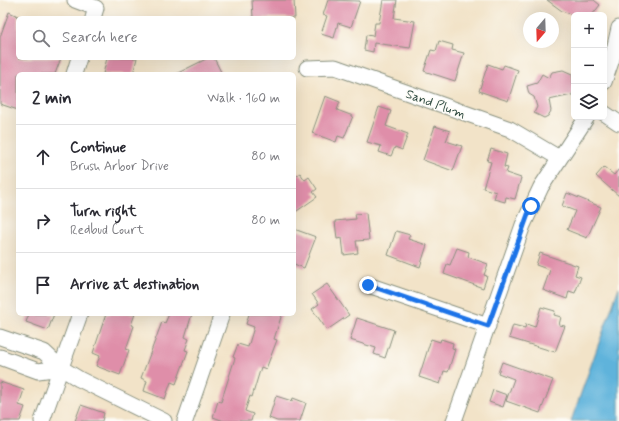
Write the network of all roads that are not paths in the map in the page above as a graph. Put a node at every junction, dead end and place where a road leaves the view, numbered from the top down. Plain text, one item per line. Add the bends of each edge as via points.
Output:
1 (75, 0) edge
2 (94, 16) edge
3 (619, 28) edge
4 (79, 60) edge
5 (307, 68) dead end
6 (75, 72) edge
7 (607, 73) edge
8 (607, 115) edge
9 (585, 120) edge
10 (619, 123) edge
11 (559, 158) junction
12 (368, 285) dead end
13 (79, 316) edge
14 (221, 316) edge
15 (488, 326) junction
16 (0, 337) edge
17 (0, 357) edge
18 (61, 368) junction
19 (42, 421) edge
20 (164, 421) edge
21 (185, 421) edge
22 (454, 421) edge

1 - 2 street via 96,8
3 - 7 street
4 - 6 street
5 - 11 street, Sand Plum via 335,67 510,129
8 - 10 street
9 - 11 street
11 - 15 street via 523,225
12 - 15 street
13 - 18 street
14 - 21 street
15 - 22 street
16 - 18 street via 44,352
17 - 18 street via 38,371
18 - 19 street
18 - 20 street

